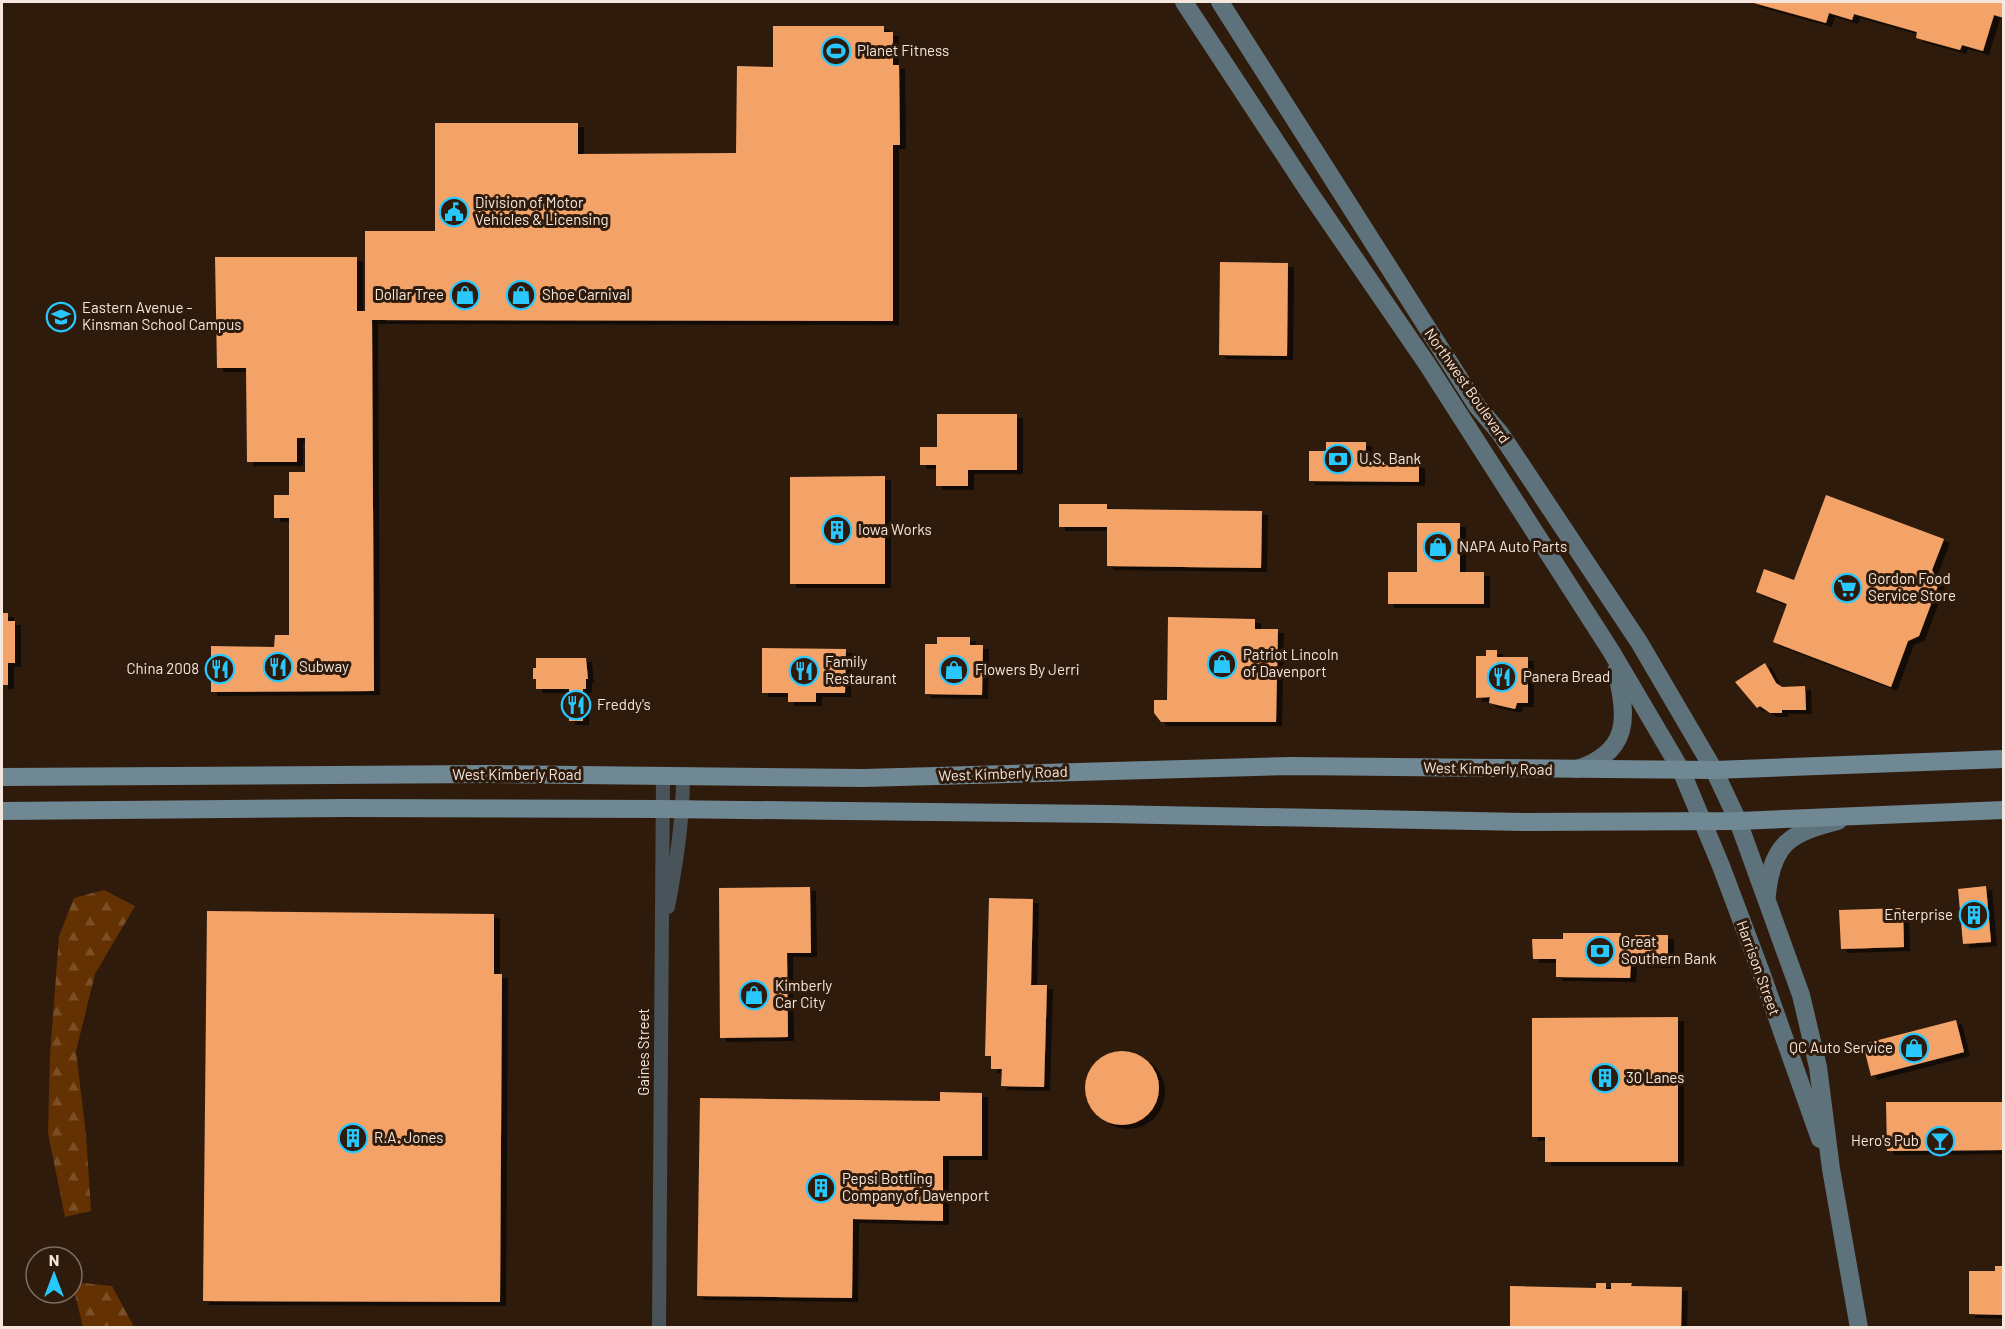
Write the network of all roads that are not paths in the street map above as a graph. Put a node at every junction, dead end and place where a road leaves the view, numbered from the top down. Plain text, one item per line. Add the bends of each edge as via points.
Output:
1 (1184, 2) edge
2 (1220, 2) edge
3 (1611, 651) junction
4 (2004, 759) edge
5 (1574, 770) junction
6 (1681, 770) junction
7 (1714, 770) junction
8 (663, 776) junction
9 (683, 776) junction
10 (2, 777) edge
11 (662, 809) junction
12 (683, 810) junction
13 (2004, 810) edge
14 (2, 811) edge
15 (1857, 817) junction
16 (1738, 821) junction
17 (1702, 822) junction
18 (1767, 899) junction
19 (662, 939) junction
20 (1831, 1169) junction
21 (659, 1328) edge
22 (1859, 1328) edge

1 - 3 main road, Northwest Boulevard via 1427,364
2 - 7 main road, Northwest Boulevard via 1477,406 1500,433 1633,633
3 - 5 main road via 1622,700 1623,726 1616,742 1599,760
3 - 6 main road, Northwest Boulevard
4 - 7 main road, West Kimberly Road
5 - 6 main road, West Kimberly Road
5 - 9 main road, West Kimberly Road via 1291,766 873,777
6 - 7 main road, West Kimberly Road
6 - 17 main road, Harrison Street
7 - 16 main road, Harrison Street
8 - 9 main road, West Kimberly Road
8 - 10 main road, West Kimberly Road
8 - 11 street, Gaines Street
9 - 12 street
11 - 12 main road
11 - 14 main road
11 - 19 street, Gaines Street
12 - 17 main road
12 - 19 street
13 - 15 main road
15 - 16 main road
15 - 18 main road via 1815,827 1784,845 1769,872
16 - 17 main road
16 - 18 main road, Harrison Street
17 - 20 main road, Harrison Street
18 - 20 main road, Harrison Street via 1804,1005 1818,1067
19 - 21 street, Gaines Street
20 - 22 main road, Harrison Street

